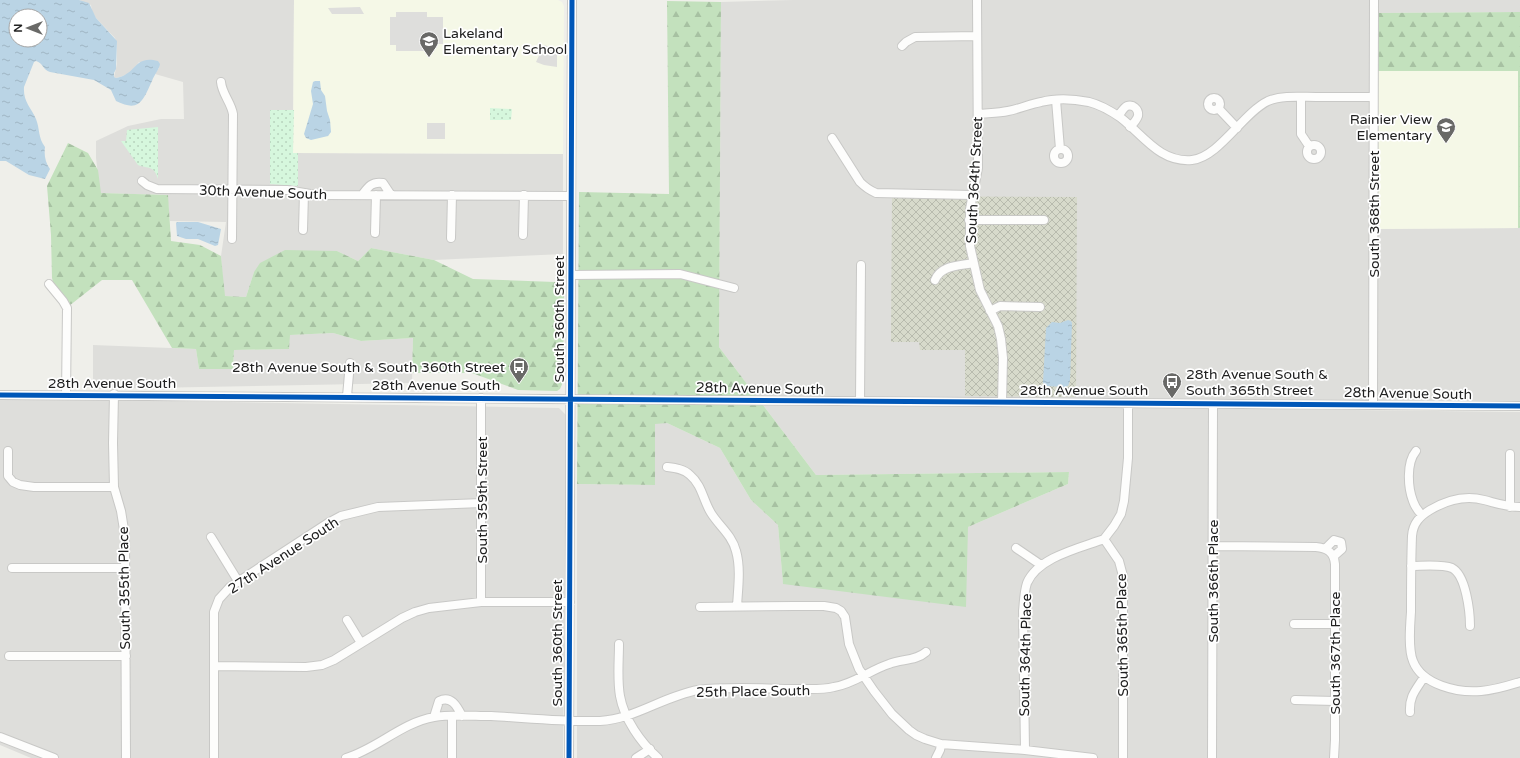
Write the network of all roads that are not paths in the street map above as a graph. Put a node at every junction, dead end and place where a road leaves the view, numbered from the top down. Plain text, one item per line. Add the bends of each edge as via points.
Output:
1 (572, 0) edge
2 (977, 0) edge
3 (1374, 0) edge
4 (977, 36) junction
5 (902, 46) dead end
6 (221, 82) dead end
7 (1301, 97) junction
8 (1373, 97) junction
9 (1056, 100) junction
10 (1219, 109) dead end
11 (978, 114) junction
12 (1118, 116) junction
13 (1130, 127) junction
14 (1237, 128) junction
15 (832, 138) dead end
16 (1309, 146) dead end
17 (1060, 149) dead end
18 (142, 181) dead end
19 (233, 190) junction
20 (304, 193) junction
21 (362, 195) junction
22 (376, 195) junction
23 (391, 195) junction
24 (452, 195) junction
25 (524, 195) junction
26 (972, 195) junction
27 (571, 196) junction
28 (969, 220) junction
29 (1044, 220) dead end
30 (303, 230) dead end
31 (375, 234) dead end
32 (524, 235) dead end
33 (451, 238) dead end
34 (232, 239) dead end
35 (973, 263) junction
36 (861, 265) dead end
37 (571, 275) junction
38 (934, 280) dead end
39 (49, 284) dead end
40 (734, 288) dead end
41 (1040, 307) dead end
42 (990, 311) junction
43 (350, 363) dead end
44 (0, 394) edge
45 (114, 394) junction
46 (66, 395) junction
47 (347, 396) junction
48 (481, 398) junction
49 (570, 398) junction
50 (860, 401) junction
51 (1002, 402) junction
52 (1128, 403) junction
53 (1213, 404) junction
54 (1373, 405) junction
55 (1520, 406) edge
56 (8, 451) dead end
57 (1416, 451) dead end
58 (1510, 454) dead end
59 (667, 467) dead end
60 (114, 487) junction
61 (482, 503) junction
62 (1510, 507) junction
63 (1520, 508) edge
64 (1422, 515) junction
65 (211, 537) dead end
66 (1104, 539) junction
67 (1213, 546) junction
68 (1016, 548) dead end
69 (1041, 565) junction
70 (1411, 566) junction
71 (12, 568) dead end
72 (125, 568) junction
73 (238, 581) junction
74 (481, 602) junction
75 (570, 602) junction
76 (738, 606) junction
77 (700, 607) dead end
78 (347, 620) dead end
79 (1294, 624) dead end
80 (1335, 624) junction
81 (1470, 626) dead end
82 (361, 643) junction
83 (619, 644) dead end
84 (926, 652) dead end
85 (9, 656) dead end
86 (126, 656) junction
87 (214, 666) junction
88 (864, 676) junction
89 (1424, 677) junction
90 (1520, 682) edge
91 (1295, 700) dead end
92 (1335, 702) junction
93 (1410, 712) dead end
94 (452, 716) junction
95 (462, 716) junction
96 (628, 716) junction
97 (434, 717) junction
98 (569, 720) junction
99 (0, 737) edge
100 (941, 744) junction
101 (650, 750) junction
102 (1025, 750) junction
103 (54, 758) edge
104 (126, 758) edge
105 (214, 758) edge
106 (346, 758) edge
107 (452, 758) edge
108 (569, 758) edge
109 (636, 758) edge
110 (658, 758) edge
111 (936, 758) edge
112 (1092, 758) edge
113 (1123, 758) edge
114 (1212, 758) edge
115 (1334, 758) edge

1 - 27 street, South 360th Street
2 - 4 street, South 364th Street
3 - 8 street, South 368th Street
4 - 5 street via 915,37
4 - 11 street, South 364th Street
6 - 19 street via 233,114
7 - 8 street
7 - 14 street via 1269,101 1256,108
7 - 16 street via 1301,134
8 - 54 street, South 368th Street
9 - 11 street via 1042,101 1007,111
9 - 12 street via 1088,102 1103,106
9 - 17 street
10 - 14 street
11 - 26 street, South 364th Street via 978,168
12 - 13 street
12 - 13 street via 1127,106 1136,108 1138,117
13 - 14 street via 1157,151 1188,160 1207,155
15 - 26 street via 860,182 876,193
18 - 19 street, 30th Avenue South via 157,189
19 - 20 street, 30th Avenue South via 287,190
19 - 34 street
20 - 21 street, 30th Avenue South
20 - 30 street
21 - 22 street, 30th Avenue South
21 - 23 street via 372,183 378,182 383,183
22 - 23 street, 30th Avenue South
22 - 31 street
23 - 24 street, 30th Avenue South
24 - 25 street, 30th Avenue South
24 - 33 street
25 - 27 street, 30th Avenue South
25 - 32 street
26 - 28 street, South 364th Street
27 - 37 street, South 360th Street
28 - 29 street
28 - 35 street, South 364th Street
35 - 38 street via 943,270
35 - 42 street, South 364th Street via 980,290
36 - 50 street
37 - 40 street via 680,274
37 - 49 street, South 360th Street
39 - 46 street via 67,308
41 - 42 street via 1000,306
42 - 51 street, South 364th Street via 998,326 1002,348
43 - 47 street
44 - 46 street, 28th Avenue South
45 - 46 street, 28th Avenue South
45 - 47 street, 28th Avenue South
45 - 60 street, South 355th Place
47 - 48 street, 28th Avenue South
48 - 49 street, 28th Avenue South
48 - 61 street, South 359th Street
49 - 50 street, 28th Avenue South
49 - 75 street, South 360th Street
50 - 51 street, 28th Avenue South
51 - 52 street, 28th Avenue South
52 - 53 street, 28th Avenue South
52 - 66 street via 1128,458 1124,501 1121,514
53 - 54 street, 28th Avenue South
53 - 67 street, South 366th Place
54 - 55 street, 28th Avenue South
56 - 60 street via 8,476 20,485
57 - 64 street via 1410,462 1410,487 1413,502
58 - 62 street
59 - 76 street via 684,471 695,480 711,512 734,544 738,565
60 - 72 street, South 355th Place via 123,523
61 - 73 street, 27th Avenue South via 378,507 341,516
61 - 74 street, South 359th Street
62 - 63 street
62 - 64 street via 1480,499 1464,498 1446,501
64 - 70 street via 1412,530
65 - 73 street
66 - 69 street
66 - 113 street, South 365th Place via 1119,561 1123,576
67 - 80 street, South 367th Place via 1311,547 1329,552 1335,564
67 - 114 street, South 366th Place
68 - 69 street
69 - 102 street, South 364th Place via 1028,582 1024,602
70 - 81 street via 1444,566 1455,571 1468,601
70 - 89 street via 1411,655 1416,668
71 - 72 street
72 - 86 street, South 355th Place
73 - 87 street, 27th Avenue South via 219,600 214,612
74 - 75 street
74 - 82 street via 415,612
75 - 98 street, South 360th Street
76 - 77 street
76 - 88 street via 838,609 842,612 852,653
78 - 82 street
79 - 80 street
80 - 92 street, South 367th Place
82 - 87 street via 334,660 314,666
83 - 96 street via 620,692
84 - 88 street, 25th Place South via 918,657 889,664
85 - 86 street
86 - 104 street, South 355th Place
87 - 105 street
88 - 96 street, 25th Place South via 840,686 821,689 697,690
88 - 100 street via 884,704 909,730
89 - 90 street via 1453,689 1472,691 1494,689
89 - 93 street via 1412,696
91 - 92 street
92 - 115 street, South 367th Place
94 - 95 street, 25th Place South
94 - 97 street, 25th Place South
94 - 107 street
95 - 97 street via 454,702 446,699 439,701
95 - 98 street, 25th Place South
96 - 98 street, 25th Place South via 610,720
96 - 101 street
97 - 106 street, 25th Place South via 396,732
98 - 108 street, South 360th Street
99 - 103 street
100 - 102 street
100 - 111 street
101 - 109 street
101 - 110 street
102 - 112 street

